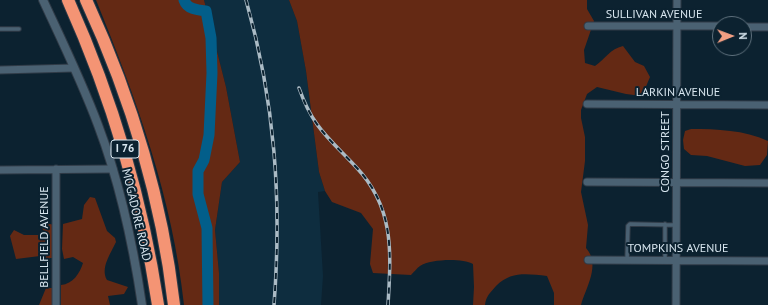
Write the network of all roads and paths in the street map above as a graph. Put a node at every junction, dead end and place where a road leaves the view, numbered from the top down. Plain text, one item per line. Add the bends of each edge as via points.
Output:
1 (43, 0) edge
2 (60, 0) edge
3 (68, 0) edge
4 (86, 0) edge
5 (677, 0) edge
6 (588, 26) dead end
7 (677, 26) junction
8 (712, 26) edge
9 (752, 26) edge
10 (768, 27) edge
11 (0, 29) edge
12 (19, 29) dead end
13 (88, 45) junction
14 (74, 68) junction
15 (0, 70) edge
16 (587, 104) dead end
17 (677, 104) junction
18 (768, 105) edge
19 (56, 169) junction
20 (113, 169) junction
21 (0, 170) edge
22 (587, 182) dead end
23 (677, 182) junction
24 (768, 183) edge
25 (665, 224) junction
26 (676, 225) junction
27 (588, 260) dead end
28 (627, 260) junction
29 (665, 260) junction
30 (676, 260) junction
31 (768, 261) edge
32 (56, 305) edge
33 (142, 305) edge
34 (158, 305) edge
35 (174, 305) edge
36 (676, 305) edge

1 - 14 street, MOGADORE ROAD
2 - 13 highway
3 - 13 highway, I 76
4 - 35 highway, I 76 via 122,89 140,144 158,213
5 - 7 street, CONGO STREET
6 - 7 street, SULLIVAN AVENUE
7 - 8 street, SULLIVAN AVENUE
7 - 17 street, CONGO STREET
9 - 10 street
11 - 12 lane
13 - 34 highway, I 76 via 130,166 146,233
14 - 15 street
14 - 20 street, MOGADORE ROAD via 98,124
16 - 17 street, LARKIN AVENUE
17 - 18 street, LARKIN AVENUE
17 - 23 street, CONGO STREET
19 - 20 street
19 - 21 street
19 - 32 street, BELLFIELD AVENUE
20 - 33 street, MOGADORE ROAD via 130,237
22 - 23 street
23 - 24 street
23 - 26 street, CONGO STREET
25 - 26 lane
25 - 28 lane via 628,226
25 - 29 lane
26 - 30 street, CONGO STREET
27 - 28 street, TOMPKINS AVENUE
28 - 29 street, TOMPKINS AVENUE
29 - 30 street, TOMPKINS AVENUE
30 - 31 street, TOMPKINS AVENUE
30 - 36 street, CONGO STREET

